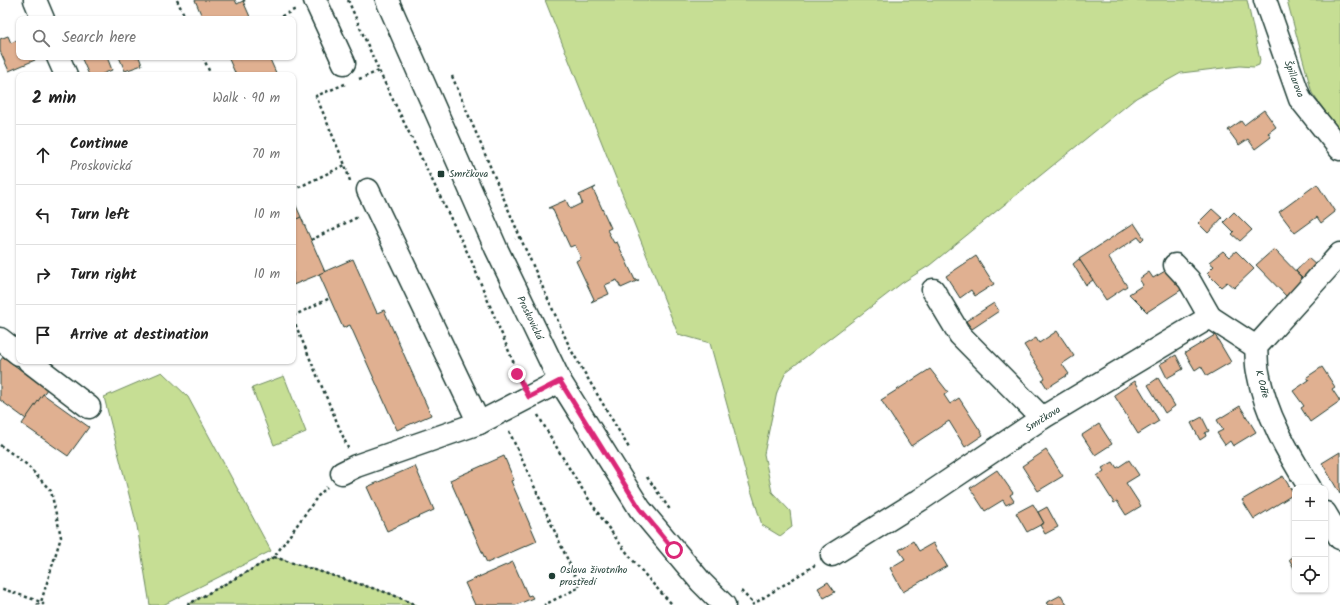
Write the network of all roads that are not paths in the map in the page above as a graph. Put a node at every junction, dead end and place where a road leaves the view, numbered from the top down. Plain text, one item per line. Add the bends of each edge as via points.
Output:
1 (35, 0) edge
2 (387, 0) edge
3 (1265, 0) edge
4 (308, 4) edge
5 (42, 16) edge
6 (59, 60) edge
7 (65, 72) edge
8 (350, 75) road end
9 (1340, 150) edge
10 (359, 189) road end
11 (1340, 254) edge
12 (1174, 265) dead end
13 (933, 290) dead end
14 (1210, 318) junction
15 (0, 339) edge
16 (1256, 347) junction
17 (16, 352) edge
18 (33, 364) edge
19 (560, 381) junction
20 (89, 407) dead end
21 (1042, 418) junction
22 (479, 423) junction
23 (349, 470) road end
24 (1308, 485) edge
25 (1328, 518) edge
26 (1340, 538) edge
27 (832, 554) road end
28 (724, 605) edge

1 - 5 street
2 - 19 street, Proskovická via 496,248
3 - 9 street, Špillarova via 1300,99
4 - 8 street
6 - 7 street
10 - 22 street
11 - 16 street
12 - 14 street via 1189,280
13 - 21 street via 960,335
14 - 16 street
14 - 21 street, Smrčkova
15 - 17 street
16 - 24 street, K Odře via 1258,372 1269,410 1289,454
18 - 20 street
19 - 22 street
19 - 28 street, Proskovická via 640,509 701,582
21 - 27 street, Smrčkova via 920,500
22 - 23 street
25 - 26 street

